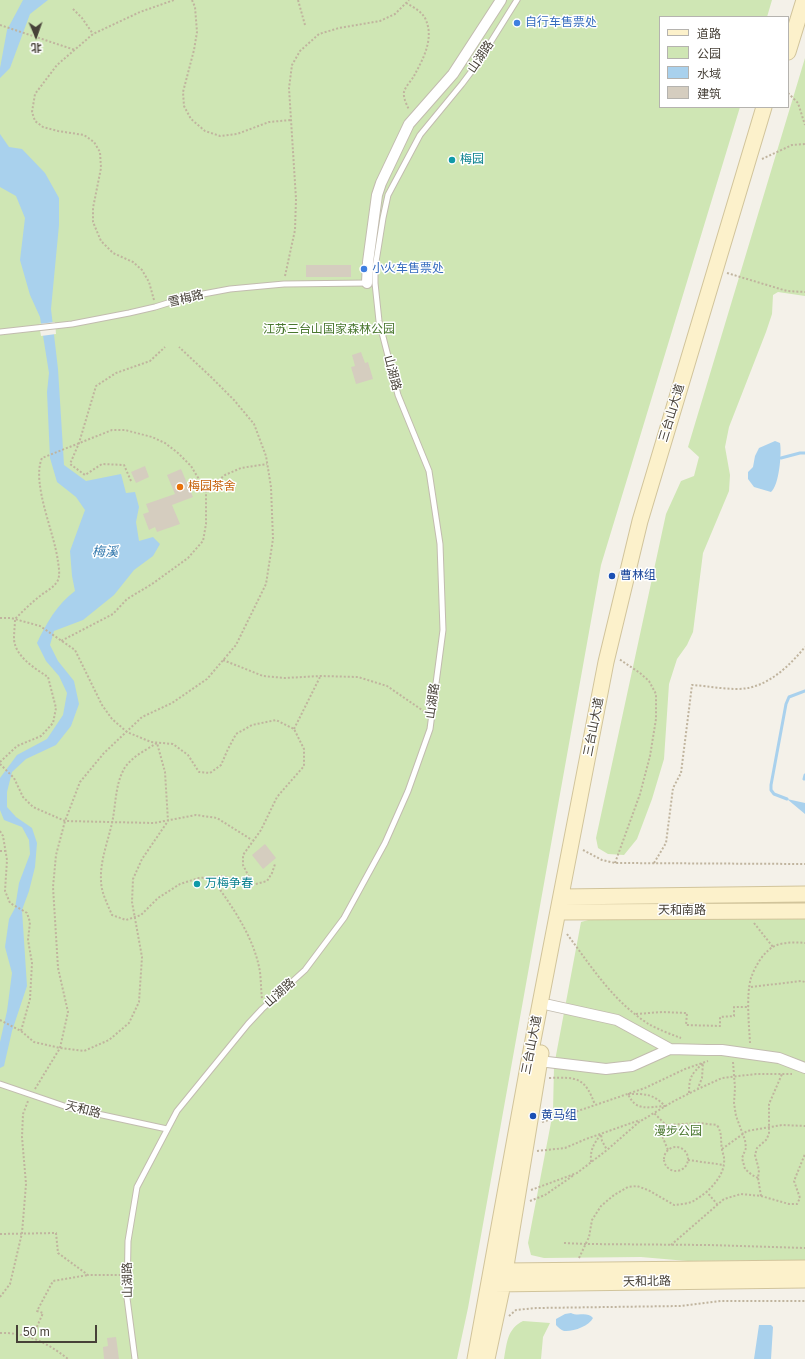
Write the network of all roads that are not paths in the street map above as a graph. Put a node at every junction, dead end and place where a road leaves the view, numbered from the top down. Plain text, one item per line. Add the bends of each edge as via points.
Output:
1 (501, 0) edge
2 (517, 0) edge
3 (796, 0) edge
4 (804, 0) edge
5 (789, 23) edge
6 (789, 49) edge
7 (764, 108) edge
8 (772, 108) edge
9 (371, 283) junction
10 (0, 332) edge
11 (805, 894) edge
12 (564, 904) junction
13 (805, 911) edge
14 (549, 1005) junction
15 (670, 1049) junction
16 (540, 1061) junction
17 (801, 1071) edge
18 (0, 1084) edge
19 (167, 1129) junction
20 (805, 1268) edge
21 (497, 1277) junction
22 (805, 1280) edge
23 (135, 1359) edge
24 (475, 1359) edge
25 (487, 1359) edge

1 - 9 street via 453,74 409,124 381,183 368,262
2 - 9 lane, 山湖路 via 477,64 420,135 388,195
3 - 5 main road
4 - 6 main road
7 - 12 main road, 三台山大道 via 640,521 606,662
8 - 12 main road, 三台山大道 via 648,517 617,657 580,848
9 - 10 lane, 雪梅路 via 284,284 230,289 72,324
9 - 19 lane, 山湖路 via 378,321 398,395 429,471 440,544 443,630 430,729 408,791 385,843 344,918 305,970 262,1009 177,1111
11 - 12 main road, 天和南路
12 - 13 main road, 天和南路
12 - 14 main road, 三台山大道 via 564,930
12 - 21 main road, 三台山大道
14 - 15 street via 617,1020
14 - 16 main road, 三台山大道
15 - 16 street via 632,1066 606,1069
15 - 17 street via 722,1050 779,1058
16 - 21 main road, 三台山大道 via 516,1201
18 - 19 lane, 天和路 via 70,1108
19 - 23 lane, 山湖路 via 137,1187 128,1241 128,1298
20 - 21 main road, 天和北路 via 574,1270
21 - 22 main road, 天和北路
21 - 24 main road, 三台山大道
21 - 25 main road, 三台山大道

